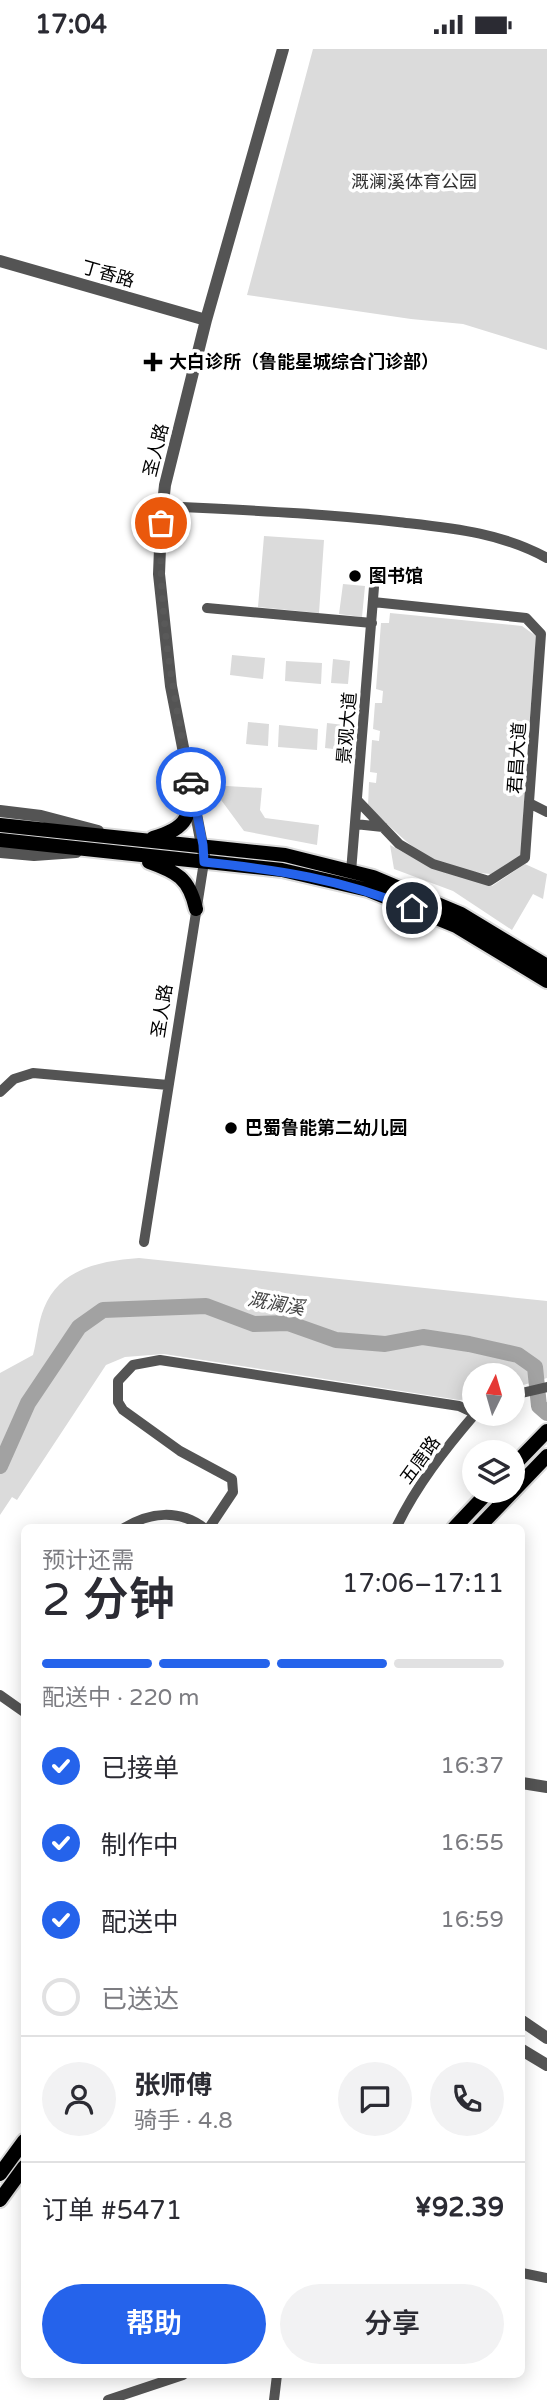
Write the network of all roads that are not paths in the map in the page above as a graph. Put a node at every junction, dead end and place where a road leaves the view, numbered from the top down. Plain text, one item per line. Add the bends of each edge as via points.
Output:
1 (283, 49) edge
2 (0, 261) edge
3 (206, 320) junction
4 (163, 506) junction
5 (547, 558) edge
6 (374, 587) dead end
7 (373, 603) junction
8 (207, 608) dead end
9 (372, 622) junction
10 (544, 636) edge
11 (190, 780) junction
12 (357, 800) junction
13 (529, 803) junction
14 (0, 811) edge
15 (547, 812) edge
16 (355, 824) junction
17 (0, 825) edge
18 (383, 828) junction
19 (122, 837) junction
20 (148, 839) junction
21 (0, 840) edge
22 (203, 845) junction
23 (95, 851) junction
24 (0, 852) edge
25 (131, 855) junction
26 (204, 862) junction
27 (351, 872) junction
28 (196, 909) junction
29 (547, 966) edge
30 (547, 981) edge
31 (168, 1085) junction
32 (0, 1092) edge
33 (144, 1242) dead end
34 (547, 1387) edge
35 (525, 1393) edge
36 (462, 1407) edge
37 (465, 1426) edge
38 (547, 1431) edge
39 (525, 1454) edge
40 (547, 1455) edge
41 (478, 1503) edge
42 (131, 1524) edge
43 (196, 1524) edge
44 (212, 1524) edge
45 (398, 1524) edge
46 (458, 1524) edge
47 (482, 1524) edge
48 (0, 1695) edge
49 (21, 1710) edge
50 (525, 1783) edge
51 (547, 1787) edge
52 (525, 1791) edge
53 (547, 1795) edge
54 (525, 2023) edge
55 (547, 2038) edge
56 (525, 2052) edge
57 (547, 2065) edge
58 (21, 2145) edge
59 (21, 2171) edge
60 (0, 2174) edge
61 (0, 2200) edge
62 (525, 2273) edge
63 (547, 2277) edge
64 (174, 2378) edge
65 (277, 2378) edge
66 (108, 2400) edge
67 (274, 2400) edge

1 - 3 street, 圣人路
2 - 3 street, 丁香路
3 - 4 street, 圣人路
4 - 5 street via 343,516 469,530 522,544
4 - 11 street, 圣人路 via 159,575 171,686
6 - 7 street, 景观大道
7 - 9 street, 景观大道
7 - 10 street, 君昌大道 via 526,618
8 - 9 street
9 - 12 street, 景观大道
10 - 13 street, 君昌大道
11 - 20 main road via 186,821 167,834
11 - 22 street, 圣人路
12 - 16 street, 景观大道
12 - 18 street, 君昌大道
13 - 15 street
13 - 18 street, 君昌大道 via 525,858 489,881 433,864 399,844
14 - 19 street via 41,815
16 - 18 street
16 - 27 street, 景观大道
17 - 19 main road
19 - 20 main road
20 - 22 main road
21 - 23 main road
22 - 26 street, 圣人路
22 - 27 main road via 285,855
23 - 24 street
23 - 25 main road
25 - 26 main road
25 - 28 main road via 180,876
26 - 28 street, 圣人路
26 - 30 main road via 282,870 368,890 456,926
27 - 29 main road via 461,914
28 - 31 street, 圣人路
31 - 32 street via 33,1073 14,1079
31 - 33 street, 圣人路
34 - 35 street
36 - 44 street via 160,1360 133,1364 118,1381 122,1411 180,1451 232,1479 233,1492
37 - 45 street, 五唐路
38 - 39 main road
40 - 47 main road
41 - 46 main road
42 - 43 street via 161,1514
48 - 49 street
50 - 51 street
52 - 53 street
54 - 55 street
56 - 57 street
58 - 60 main road
59 - 61 main road
62 - 63 street
64 - 66 street
65 - 67 street

